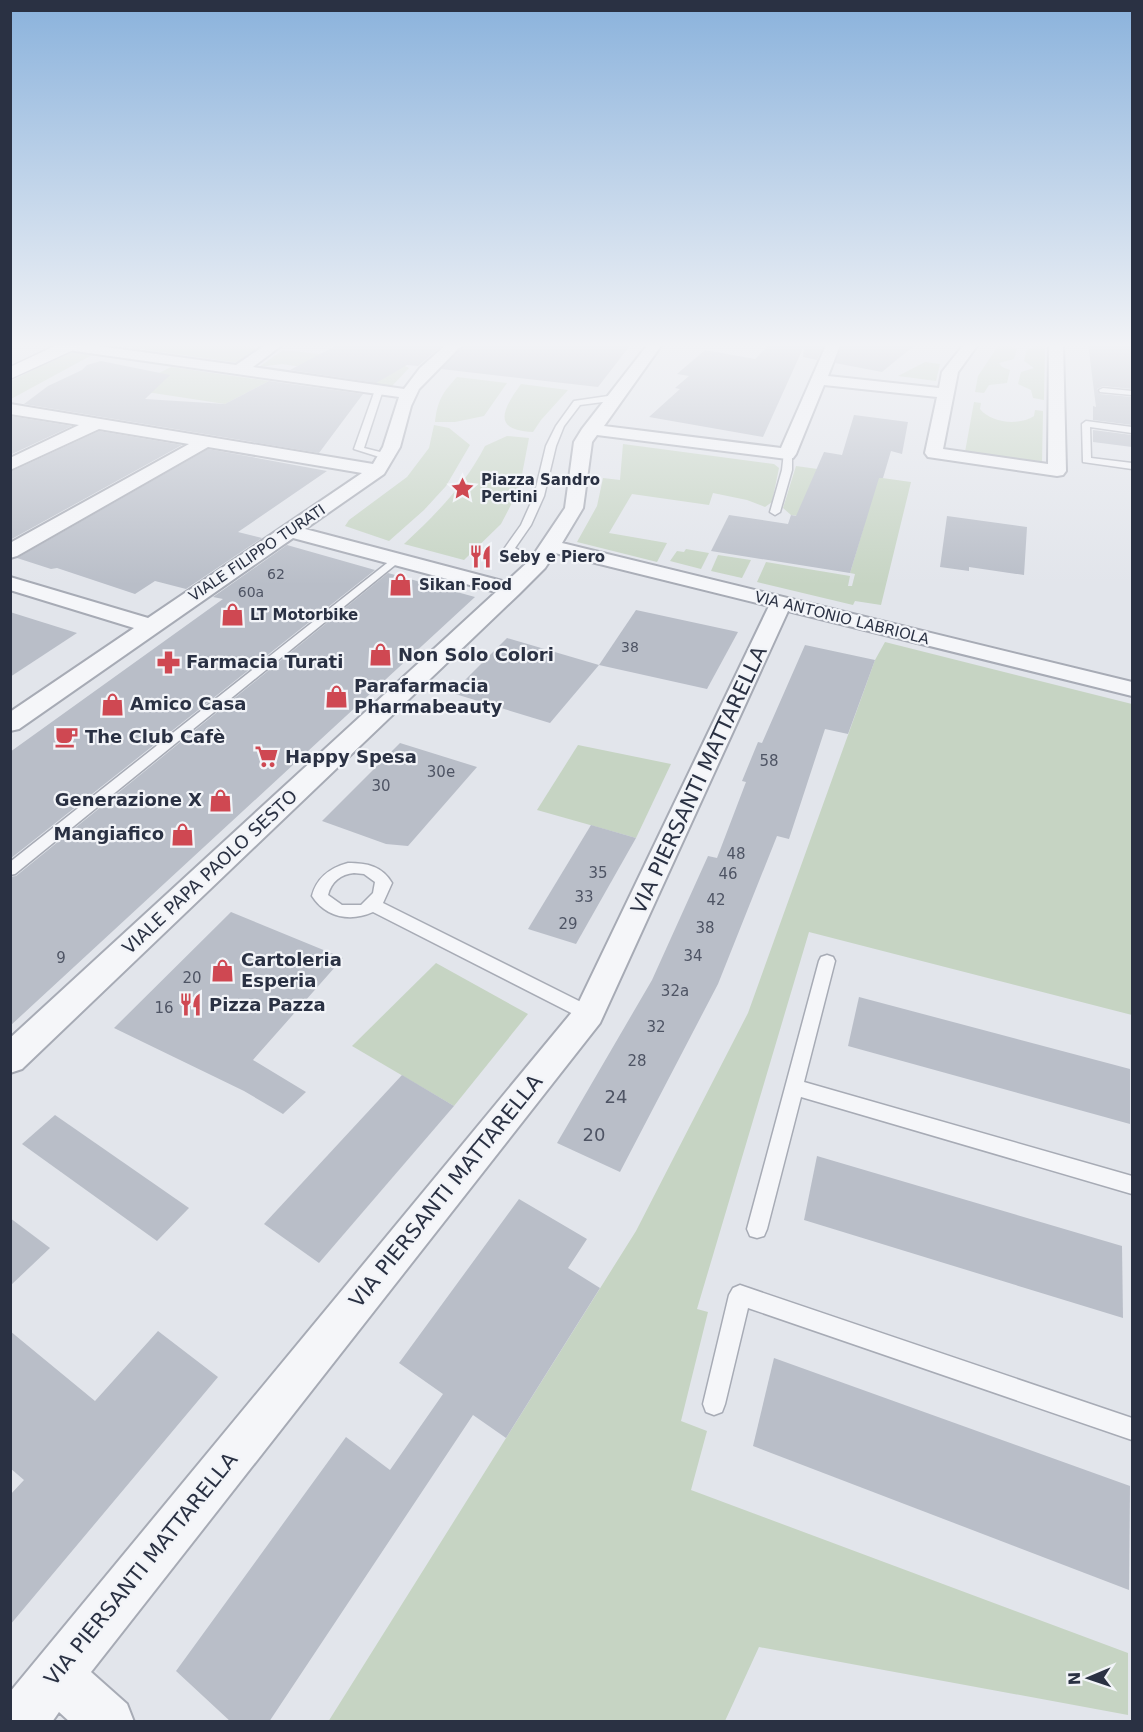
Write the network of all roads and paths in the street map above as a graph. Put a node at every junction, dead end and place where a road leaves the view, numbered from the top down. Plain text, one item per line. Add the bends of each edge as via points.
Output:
1 (95, 424) edge
2 (102, 424) edge
3 (368, 424) edge
4 (400, 424) edge
5 (562, 424) edge
6 (594, 424) edge
7 (800, 424) edge
8 (940, 424) edge
9 (1057, 424) edge
10 (590, 429) junction
11 (1132, 430) edge
12 (206, 441) junction
13 (787, 454) junction
14 (383, 463) junction
15 (10, 465) edge
16 (1132, 466) edge
17 (775, 512) dead end
18 (289, 531) junction
19 (10, 552) edge
20 (545, 555) junction
21 (396, 559) junction
22 (10, 583) edge
23 (512, 590) junction
24 (781, 603) junction
25 (150, 626) junction
26 (1132, 689) edge
27 (10, 724) edge
28 (10, 870) edge
29 (373, 906) dead end
30 (827, 961) dead end
31 (589, 1014) junction
32 (10, 1059) edge
33 (794, 1087) junction
34 (1132, 1185) edge
35 (757, 1229) dead end
36 (714, 1404) dead end
37 (1132, 1429) edge
38 (56, 1675) junction
39 (19, 1722) edge
40 (110, 1722) edge

1 - 15 street
2 - 12 street
3 - 14 lane via 359,449
4 - 14 street
5 - 20 lane via 551,446 539,496 509,549
6 - 10 street, VIALE PAPA PAOLO SESTO
7 - 13 street
8 - 9 street via 934,453 1057,471
10 - 13 street
10 - 20 street, VIALE PAPA PAOLO SESTO via 583,442 574,508
11 - 16 lane via 1086,424 1086,460
12 - 14 street
12 - 19 street
13 - 17 lane via 787,470
14 - 18 street, VIALE FILIPPO TURATI
18 - 21 street
18 - 25 street, VIALE FILIPPO TURATI
20 - 23 street, VIALE PAPA PAOLO SESTO
20 - 24 street, VIA ANTONIO LABRIOLA
21 - 23 street
21 - 28 lane
22 - 25 street
23 - 32 street, VIALE PAPA PAOLO SESTO
24 - 26 street, VIA ANTONIO LABRIOLA
24 - 31 street, VIA PIERSANTI MATTARELLA
25 - 27 street, VIALE FILIPPO TURATI
29 - 31 lane
30 - 33 lane
31 - 38 street, VIA PIERSANTI MATTARELLA
33 - 34 lane
33 - 35 lane
36 - 37 lane via 740,1296
38 - 39 street, VIA PIERSANTI MATTARELLA
38 - 40 street

